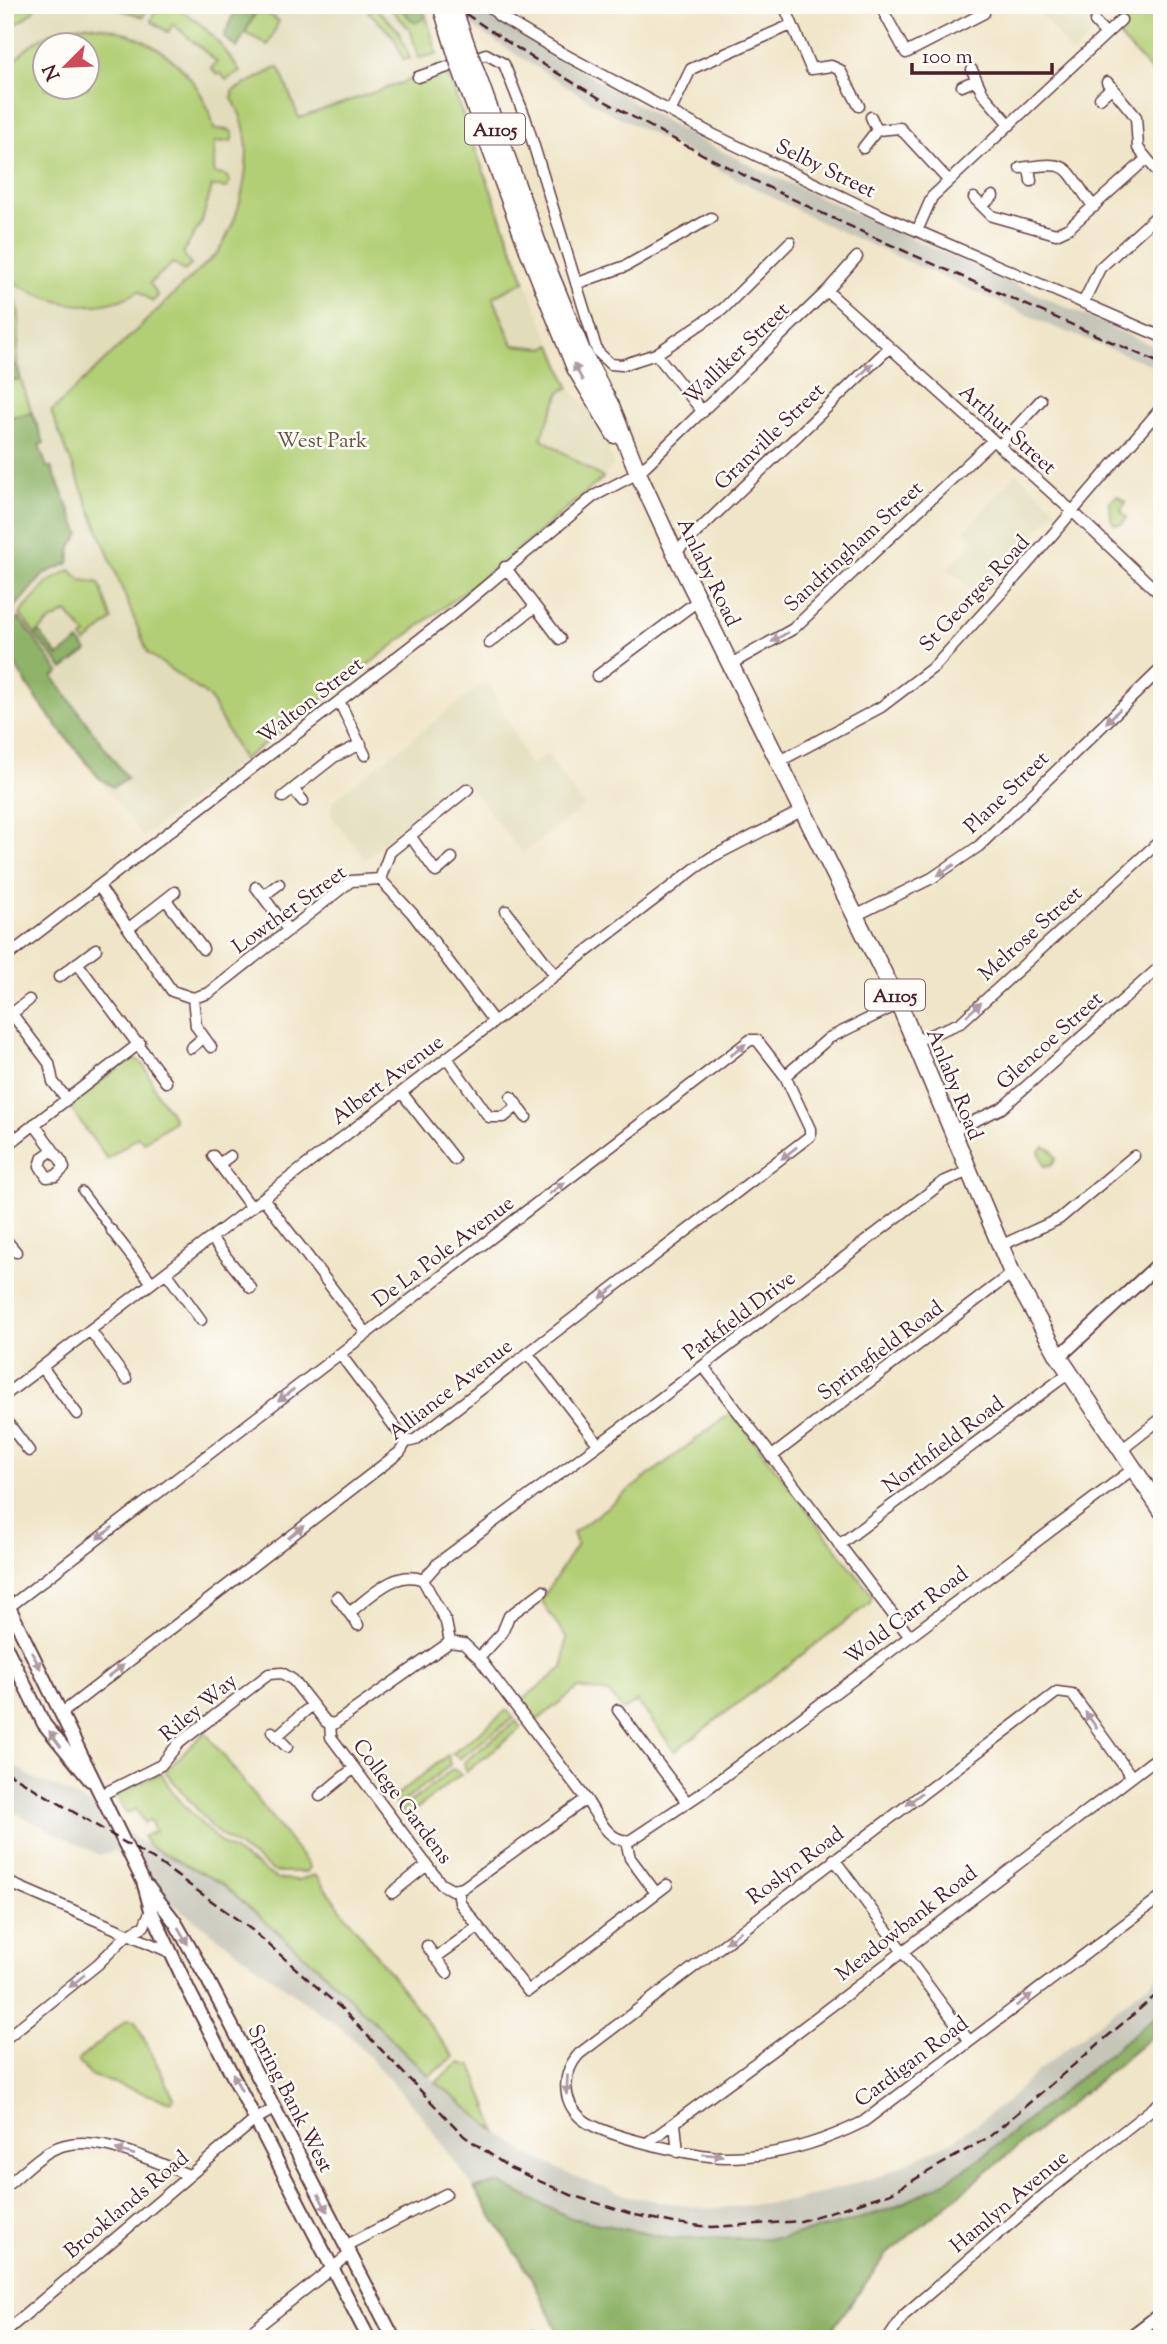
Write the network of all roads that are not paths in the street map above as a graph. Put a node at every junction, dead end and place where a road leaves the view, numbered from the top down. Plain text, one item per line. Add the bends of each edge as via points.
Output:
1 (440, 5) edge
2 (452, 5) edge
3 (489, 5) edge
4 (783, 5) edge
5 (880, 5) edge
6 (981, 9) edge
7 (1121, 20) dead end
8 (1095, 22) dead end
9 (791, 25) junction
10 (1106, 34) junction
11 (418, 77) dead end
12 (962, 86) dead end
13 (1100, 98) dead end
14 (859, 106) dead end
15 (671, 110) junction
16 (871, 117) dead end
17 (1010, 125) junction
18 (877, 130) junction
19 (863, 148) dead end
20 (1145, 160) junction
21 (1162, 177) edge
22 (949, 181) junction
23 (1031, 181) dead end
24 (993, 196) dead end
25 (974, 198) dead end
26 (982, 206) junction
27 (1094, 206) junction
28 (1162, 211) edge
29 (711, 218) dead end
30 (917, 231) junction
31 (790, 242) dead end
32 (535, 251) junction
33 (857, 257) dead end
34 (578, 283) junction
35 (827, 291) junction
36 (1084, 300) junction
37 (1160, 333) edge
38 (889, 348) junction
39 (656, 354) junction
40 (1041, 400) dead end
41 (1161, 409) edge
42 (703, 412) junction
43 (995, 444) junction
44 (638, 473) junction
45 (1073, 512) junction
46 (675, 553) junction
47 (505, 567) junction
48 (1162, 596) edge
49 (699, 600) junction
50 (535, 607) junction
51 (560, 639) dead end
52 (489, 643) dead end
53 (731, 664) junction
54 (1162, 667) edge
55 (597, 676) dead end
56 (339, 701) junction
57 (361, 744) junction
58 (365, 755) dead end
59 (778, 762) junction
60 (293, 789) junction
61 (468, 789) dead end
62 (283, 797) dead end
63 (303, 801) dead end
64 (803, 810) junction
65 (411, 836) junction
66 (1162, 839) edge
67 (452, 858) dead end
68 (380, 879) junction
69 (279, 884) dead end
70 (256, 887) dead end
71 (100, 888) junction
72 (175, 892) dead end
73 (263, 896) junction
74 (166, 900) junction
75 (506, 911) dead end
76 (855, 916) junction
77 (129, 928) junction
78 (288, 930) junction
79 (203, 948) dead end
80 (96, 949) dead end
81 (5, 958) edge
82 (77, 963) junction
83 (1162, 965) edge
84 (555, 975) junction
85 (59, 977) dead end
86 (193, 998) junction
87 (29, 1000) dead end
88 (900, 1004) junction
89 (8, 1016) edge
90 (494, 1022) junction
91 (205, 1037) junction
92 (915, 1041) junction
93 (140, 1043) junction
94 (211, 1046) dead end
95 (191, 1048) dead end
96 (447, 1058) junction
97 (785, 1076) junction
98 (166, 1082) dead end
99 (401, 1093) junction
100 (67, 1100) junction
101 (526, 1117) dead end
102 (5, 1125) edge
103 (34, 1125) junction
104 (953, 1131) junction
105 (16, 1139) junction
106 (5, 1147) edge
107 (53, 1150) dead end
108 (230, 1156) dead end
109 (1134, 1156) dead end
110 (454, 1158) dead end
111 (969, 1171) junction
112 (82, 1191) dead end
113 (263, 1198) junction
114 (251, 1207) junction
115 (112, 1231) joint
116 (211, 1238) junction
117 (1000, 1245) junction
118 (1162, 1261) edge
119 (166, 1272) junction
120 (1012, 1273) junction
121 (152, 1283) junction
122 (251, 1288) dead end
123 (201, 1320) dead end
124 (90, 1331) junction
125 (366, 1334) junction
126 (340, 1354) junction
127 (528, 1354) junction
128 (1059, 1357) junction
129 (703, 1366) junction
130 (42, 1367) junction
131 (1069, 1373) junction
132 (127, 1379) dead end
133 (5, 1395) edge
134 (77, 1414) dead end
135 (1162, 1418) edge
136 (5, 1419) edge
137 (406, 1442) junction
138 (598, 1444) junction
139 (29, 1451) dead end
140 (1120, 1451) junction
141 (771, 1457) junction
142 (1133, 1469) junction
143 (1162, 1510) edge
144 (839, 1545) junction
145 (423, 1580) junction
146 (543, 1591) dead end
147 (337, 1597) dead end
148 (7, 1603) edge
149 (349, 1613) junction
150 (358, 1625) dead end
151 (910, 1637) junction
152 (450, 1642) junction
153 (5, 1645) edge
154 (479, 1658) junction
155 (312, 1705) junction
156 (618, 1710) dead end
157 (62, 1713) junction
158 (330, 1723) junction
159 (287, 1747) dead end
160 (1162, 1754) edge
161 (354, 1768) junction
162 (1131, 1776) junction
163 (100, 1793) junction
164 (320, 1796) dead end
165 (586, 1799) junction
166 (686, 1801) junction
167 (626, 1842) junction
168 (834, 1859) junction
169 (427, 1865) junction
170 (5, 1881) edge
171 (143, 1881) junction
172 (667, 1885) dead end
173 (458, 1889) junction
174 (392, 1893) dead end
175 (656, 1893) junction
176 (1162, 1896) edge
177 (151, 1910) junction
178 (478, 1927) junction
179 (127, 1935) junction
180 (427, 1947) dead end
181 (903, 1949) junction
182 (172, 1953) junction
183 (435, 1958) junction
184 (447, 1973) dead end
185 (5, 2039) edge
186 (969, 2041) junction
187 (1162, 2101) edge
188 (274, 2109) junction
189 (256, 2119) junction
190 (675, 2124) junction
191 (647, 2143) junction
192 (678, 2152) junction
193 (189, 2175) junction
194 (5, 2187) edge
195 (446, 2194) dead end
196 (348, 2250) junction
197 (333, 2266) junction
198 (1162, 2313) edge
199 (5, 2332) edge
200 (242, 2339) edge
201 (369, 2339) edge
202 (394, 2339) edge
203 (888, 2339) edge
204 (1128, 2339) edge

1 - 32 main road, Anlaby Road / A1105, bridge via 460,67
2 - 32 main road, Anlaby Road / A1105, bridge
3 - 15 street, Selby Street via 499,16 560,52
4 - 9 street
5 - 6 street via 906,53
7 - 10 street
8 - 10 street
9 - 14 street via 811,69 840,69
9 - 15 street via 691,69
10 - 17 street
11 - 34 street via 486,54 504,64
12 - 17 street via 974,75 982,94
13 - 20 street via 1109,85 1136,117 1138,148
15 - 30 street, Selby Street via 724,140
16 - 18 street
17 - 22 street
18 - 19 street
18 - 22 street via 900,128
20 - 21 street
20 - 27 street
22 - 30 street via 932,197
23 - 27 street via 1024,168 1055,163 1068,168
24 - 26 street
25 - 26 street
26 - 27 street via 992,216 1056,234
28 - 36 street via 1100,268
29 - 34 street via 626,267
30 - 36 street, Selby Street
31 - 39 street via 723,309
32 - 44 main road, Anlaby Road / A1105 via 612,408
33 - 35 street, Walliker Street
34 - 39 street via 597,351 610,364 622,365
35 - 38 street, Arthur Street
35 - 42 street, Walliker Street
36 - 37 street, Selby Street
38 - 43 street, Arthur Street
46 -> 38 street, Granville Street
39 - 42 street
40 - 43 street, Sandringham Street
41 - 45 street, St Georges Road
42 - 44 street, Walliker Street
43 - 45 street, Arthur Street
43 -> 53 street, Sandringham Street via 793,629
44 - 46 main road, Anlaby Road / A1105
44 - 47 street, Walton Street via 594,496
45 - 48 street, Arthur Street
45 - 59 street, St Georges Road via 934,666 874,711
46 - 49 main road, Anlaby Road / A1105
47 - 50 street
47 - 56 street, Walton Street via 450,616
49 - 53 main road, Anlaby Road / A1105
49 - 55 street
50 - 51 street
50 - 52 street
53 - 59 main road, Anlaby Road / A1105
54 -> 76 street, Plane Street via 979,846 932,878
56 - 57 street
56 - 71 street, Walton Street
57 - 58 street
57 - 60 street via 334,757
59 - 64 main road, Anlaby Road / A1105
60 - 62 street
60 - 63 street
61 - 65 street
64 - 76 main road, Anlaby Road / A1105
64 - 84 street, Albert Avenue via 712,857
65 - 67 street via 436,872
65 - 68 street via 390,852
92 -> 66 street, Melrose Street via 960,1023
68 - 78 street, Lowther Street via 351,881
68 - 90 street, Lowther Street via 412,913
69 - 73 street
70 - 73 street
71 - 77 street
71 - 81 street, Walton Street
72 - 74 street
73 - 78 street
74 - 77 street
74 - 79 street
75 - 84 street
76 - 88 main road, Anlaby Road / A1105
77 - 86 street via 172,991
78 - 86 street, Lowther Street via 209,993
80 - 82 street
82 - 85 street
82 - 93 street
83 - 104 street, Glencoe Street via 1002,1108
84 - 90 street, Albert Avenue
86 - 91 street via 196,1026
87 - 89 street
88 - 92 main road, Anlaby Road / A1105
88 - 97 street via 829,1038
89 - 100 street via 49,1063 53,1082
90 - 96 street, Albert Avenue
91 - 94 street
91 - 95 street
92 - 104 main road, Anlaby Road / A1105
93 - 98 street
93 - 100 street
96 - 99 street, Albert Avenue
96 - 101 street via 489,1117 504,1117 514,1102
125 -> 97 street, De La Pole Avenue via 750,1040 757,1040
97 -> 127 street, Alliance Avenue via 810,1136
99 - 110 street
99 - 113 street, Albert Avenue
100 - 103 street
102 - 105 street
103 - 105 street
103 - 107 street
104 - 111 main road, Anlaby Road / A1105
105 - 106 street
108 - 114 street via 216,1160
109 - 117 street via 1059,1219
111 - 117 main road, Anlaby Road / A1105
111 - 129 street, Parkfield Drive via 943,1182
112 - 115 street
113 - 114 street, Albert Avenue
113 - 125 street
114 - 116 street, Albert Avenue
115 - 121 street
116 - 119 street, Albert Avenue
116 - 122 street
117 - 120 main road, Anlaby Road / A1105
118 - 128 street
119 - 121 street, Albert Avenue
119 - 123 street
120 - 128 main road, Anlaby Road / A1105
120 - 141 street, Springfield Road
121 - 124 street, Albert Avenue
124 - 130 street, Albert Avenue
124 - 132 street
125 - 126 street, De La Pole Avenue
126 - 137 street
126 -> 148 street, De La Pole Avenue
127 - 137 street, Alliance Avenue via 415,1440
127 - 138 street
128 - 131 main road, Anlaby Road / A1105
129 - 138 street, Parkfield Drive
129 - 141 street
130 - 133 street, Albert Avenue
130 - 134 street
131 - 140 main road, Anlaby Road / A1105
131 - 144 street, Northfield Road
135 - 140 street
136 - 139 street
157 -> 137 street, Alliance Avenue via 400,1452
138 - 145 street, Parkfield Drive via 438,1563
140 - 142 main road, Anlaby Road / A1105
141 - 144 street
142 - 143 main road, Anlaby Road / A1105
142 - 151 street, Wold Carr Road
144 - 151 street
145 - 149 street via 396,1579
145 - 152 street via 446,1622
146 - 154 street via 509,1616 502,1633
147 - 149 street
148 -> 157 street, Spring Bank West
149 - 150 street
151 - 166 street, Wold Carr Road
152 - 154 street via 464,1644
152 - 158 street
163 -> 153 street, Spring Bank West via 44,1724
154 - 165 street
155 - 158 street, Riley Way
155 - 159 street via 274,1734
155 - 163 street, Riley Way via 282,1672 269,1674 179,1743 162,1765
156 - 166 street
157 - 163 street, Spring Bank West
158 - 161 street, College Gardens via 331,1737
160 - 162 street, Meadowbank Road
161 - 164 street
161 - 169 street, College Gardens
162 -> 168 street, Roslyn Road via 1072,1694 1057,1692
162 - 181 street, Meadowbank Road
163 - 171 street, Spring Bank West
165 - 167 street via 612,1836
165 - 173 street, College Gardens
166 - 167 street, Wold Carr Road
167 - 175 street via 630,1858
168 - 181 street
168 -> 191 street, Roslyn Road via 570,2063 566,2088 574,2111 584,2121
169 - 173 street, College Gardens via 441,1884
169 - 174 street
170 - 179 street
171 - 177 street, Spring Bank West
171 -> 188 street, Spring Bank West via 202,1968
172 - 175 street
173 - 178 street, College Gardens via 460,1903
175 - 178 street, College Gardens via 528,1991
186 -> 176 street, Cardigan Road
177 - 179 street via 144,1926
177 - 182 street, Spring Bank West
178 - 183 street
179 - 182 street
179 -> 185 street
180 - 183 street
181 - 186 street
181 - 190 street, Meadowbank Road
189 -> 182 street, Spring Bank West
183 - 184 street
192 -> 186 street, Cardigan Road via 725,2157 763,2154 836,2136 863,2122
187 - 203 street, Hamlyn Avenue via 914,2306
188 - 189 street, Brooklands Road
188 -> 196 street, Spring Bank West
189 - 193 street, Brooklands Road
189 - 197 street, Spring Bank West
190 - 191 street, Meadowbank Road
190 - 192 street
191 - 192 street, Cardigan Road
193 -> 194 street via 86,2142 48,2152
193 - 199 street, Brooklands Road
195 - 196 street
196 - 197 street
196 - 202 street, Spring Bank West
197 - 200 street
197 - 201 street, Spring Bank West
198 - 204 street

